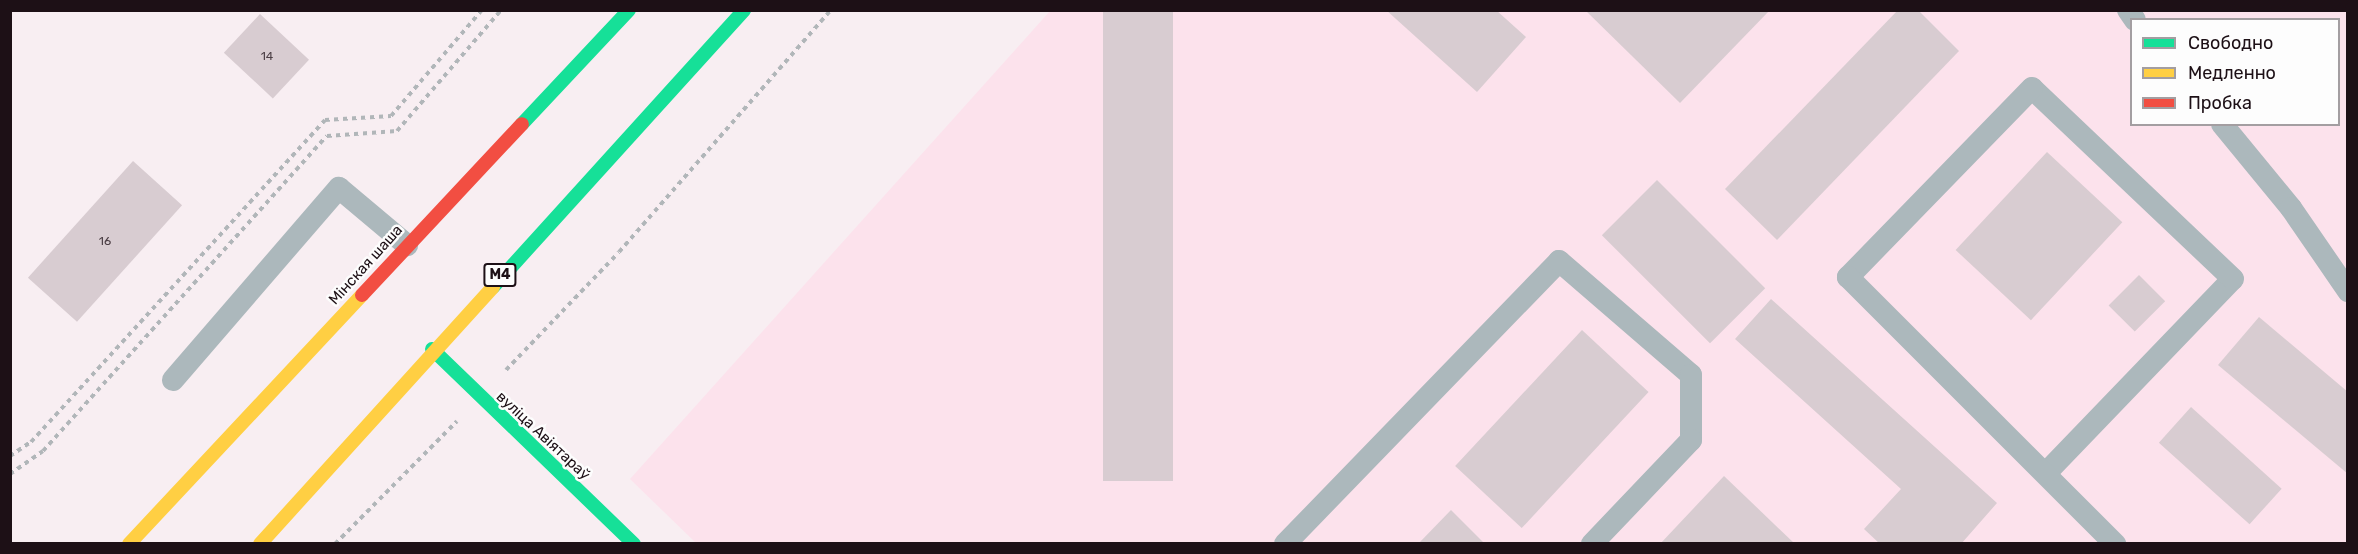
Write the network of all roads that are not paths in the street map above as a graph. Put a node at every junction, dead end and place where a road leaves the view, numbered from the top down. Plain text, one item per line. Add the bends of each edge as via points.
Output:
1 (629, 10) edge
2 (744, 10) edge
3 (2224, 126) edge
4 (407, 245) junction
5 (2348, 291) edge
6 (432, 349) junction
7 (173, 380) dead end
8 (2046, 473) junction
9 (129, 543) edge
10 (260, 543) edge
11 (634, 543) edge
12 (1285, 543) edge
13 (1592, 543) edge
14 (2115, 543) edge

1 - 4 main road, Мінская шаша
2 - 6 main road, М4
3 - 5 lane via 2291,208
4 - 7 lane via 339,188
4 - 9 main road, Мінская шаша
6 - 10 main road, М4
6 - 11 main road, вуліца Авіятараў via 479,399
8 - 8 lane via 1848,277 2032,88 2232,279
8 - 14 lane
12 - 13 lane via 1559,261 1691,375 1691,441

